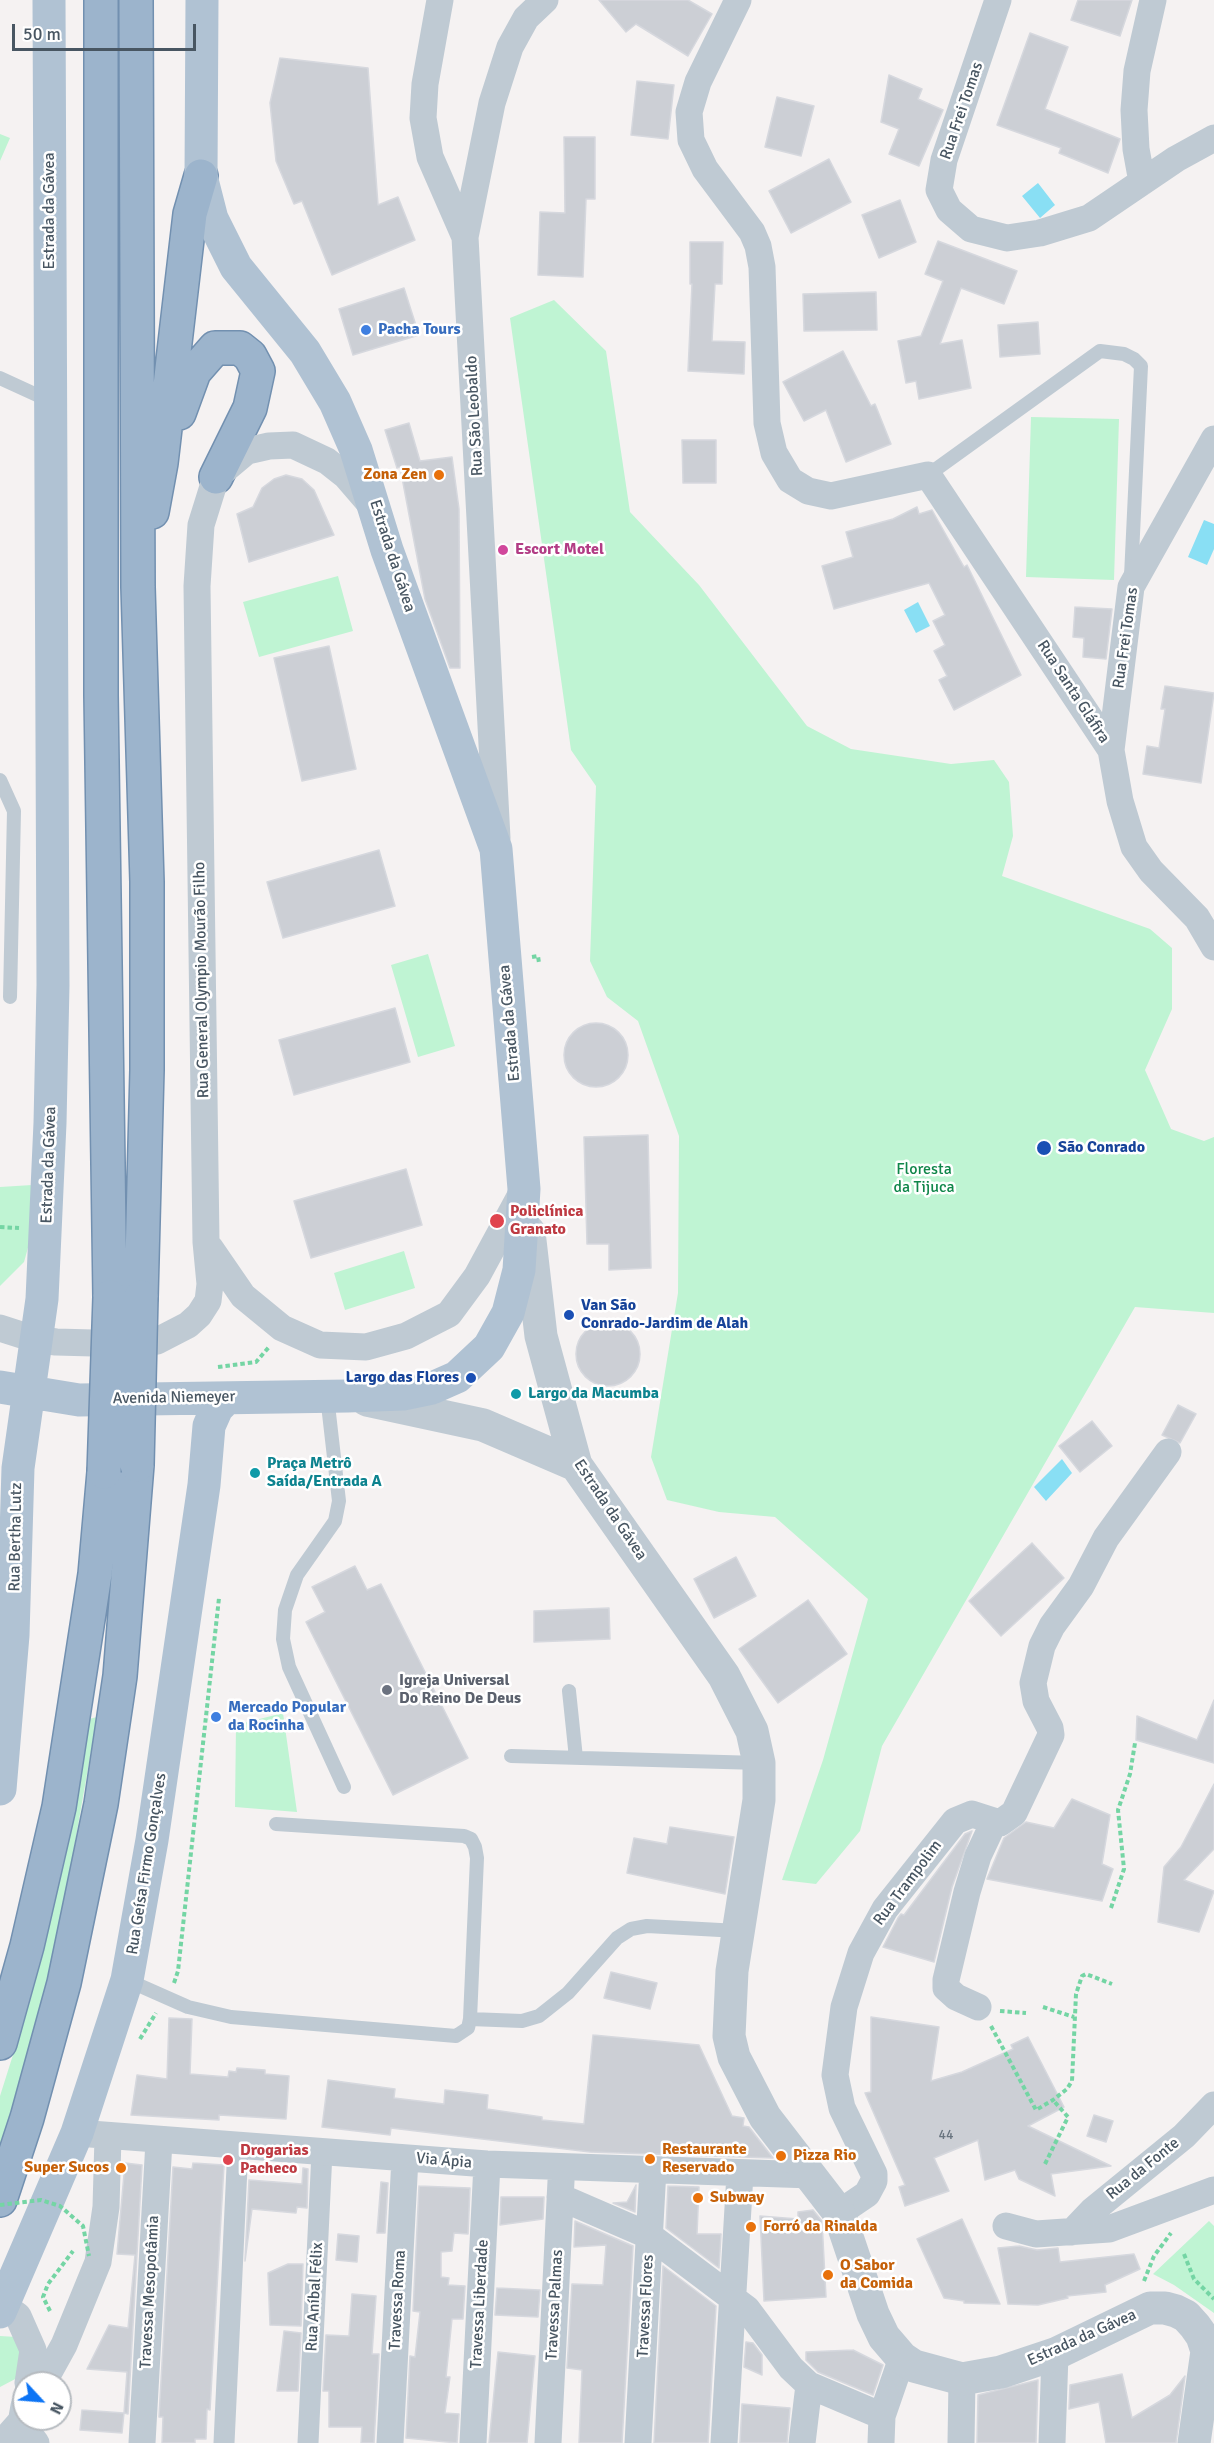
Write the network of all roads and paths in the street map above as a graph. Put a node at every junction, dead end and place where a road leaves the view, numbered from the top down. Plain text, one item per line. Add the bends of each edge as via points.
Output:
1 (49, 0) edge
2 (101, 0) edge
3 (136, 0) edge
4 (202, 0) edge
5 (440, 0) edge
6 (545, 0) edge
7 (738, 0) edge
8 (998, 0) edge
9 (1153, 0) edge
10 (1214, 138) edge
11 (201, 176) junction
12 (1142, 182) junction
13 (465, 237) junction
14 (0, 378) edge
15 (50, 401) junction
16 (1214, 439) edge
17 (161, 463) junction
18 (928, 475) junction
19 (216, 477) junction
20 (378, 513) junction
21 (138, 587) junction
22 (1131, 587) junction
23 (1111, 750) junction
24 (0, 780) edge
25 (496, 849) junction
26 (1214, 947) edge
27 (538, 956) dead end
28 (539, 963) dead end
29 (10, 997) dead end
30 (524, 1189) junction
31 (206, 1242) junction
32 (125, 1297) junction
33 (0, 1328) edge
34 (34, 1339) junction
35 (274, 1340) dead end
36 (214, 1367) dead end
37 (14, 1389) edge
38 (338, 1396) junction
39 (226, 1399) junction
40 (0, 1439) edge
41 (1168, 1452) dead end
42 (576, 1465) junction
43 (13, 1485) junction
44 (569, 1691) dead end
45 (1135, 1743) dead end
46 (511, 1756) dead end
47 (576, 1758) junction
48 (759, 1763) junction
49 (344, 1787) dead end
50 (0, 1789) edge
51 (994, 1822) junction
52 (276, 1824) dead end
53 (1111, 1908) dead end
54 (738, 1931) junction
55 (128, 1980) junction
56 (1112, 1984) dead end
57 (978, 2007) joint
58 (1043, 2007) dead end
59 (1074, 2017) junction
60 (470, 2019) junction
61 (0, 2043) edge
62 (1053, 2100) junction
63 (1214, 2105) edge
64 (93, 2135) junction
65 (159, 2141) junction
66 (238, 2146) junction
67 (322, 2152) junction
68 (405, 2158) junction
69 (486, 2164) junction
70 (1046, 2164) dead end
71 (562, 2168) junction
72 (653, 2169) junction
73 (740, 2174) junction
74 (812, 2175) junction
75 (1214, 2190) edge
76 (560, 2197) junction
77 (0, 2200) edge
78 (0, 2205) edge
79 (838, 2213) junction
80 (1006, 2226) dead end
81 (1174, 2230) dead end
82 (1072, 2232) junction
83 (650, 2236) junction
84 (1184, 2254) dead end
85 (88, 2256) dead end
86 (1146, 2271) dead end
87 (734, 2297) junction
88 (1214, 2299) edge
89 (2, 2309) edge
90 (1055, 2354) junction
91 (902, 2358) junction
92 (30, 2371) edge
93 (50, 2371) edge
94 (962, 2379) junction
95 (809, 2385) junction
96 (882, 2415) junction
97 (16, 2431) edge
98 (2, 2443) edge
99 (142, 2443) edge
100 (224, 2443) edge
101 (308, 2443) edge
102 (390, 2443) edge
103 (473, 2443) edge
104 (548, 2443) edge
105 (638, 2443) edge
106 (724, 2443) edge
107 (802, 2443) edge
108 (881, 2443) edge
109 (962, 2443) edge
110 (1052, 2443) edge
111 (1194, 2443) edge

1 - 15 main road, Estrada da Gávea
2 - 32 highway via 101,694
3 - 21 highway
4 - 11 main road, Estrada da Gávea
5 - 13 street via 423,118 430,157
6 - 13 street, Rua São Leobaldo via 526,18 510,47 492,103
7 - 18 street via 698,82 689,112 691,140 705,170 752,232 758,246 767,423 774,453 790,480 808,491 831,496
8 - 12 street, Rua Frei Tomas via 944,160 939,190 949,210 971,229 1007,238 1089,218
9 - 12 street via 1137,71 1134,110
10 - 12 street, Rua Frei Tomas
11 - 17 highway via 190,214
11 - 20 main road, Estrada da Gávea via 212,219 236,267 305,352 335,402
13 - 25 street, Rua São Leobaldo
14 - 15 lane
15 - 34 main road, Estrada da Gávea via 53,997 47,1240
16 - 22 street, Rua Frei Tomas
17 - 19 highway via 194,372 215,348 240,348 258,370 250,408
17 - 21 highway
18 - 22 lane via 1100,351 1134,359 1142,366
18 - 23 street, Rua Santa Gláfira
19 - 20 street via 247,451 293,445 327,461 346,476
19 - 31 street, Rua General Olympio Mourão Filho via 201,525 197,586
20 - 25 main road, Estrada da Gávea via 391,561
21 - 32 highway via 147,882 147,1070
22 - 23 street, Rua Frei Tomas
23 - 26 street, Rua Santa Gláfira via 1120,801 1134,847 1151,871 1197,918
24 - 29 lane via 14,811
25 - 30 main road, Estrada da Gávea
27 - 28 path
30 - 31 street via 477,1276 449,1314 406,1336 366,1347 320,1345 282,1328 237,1290
30 - 38 main road, Avenida Niemeyer via 519,1270 508,1313 489,1347 457,1377 432,1388 403,1394
30 - 42 street, Estrada da Gávea via 541,1336
31 - 34 street, Rua General Olympio Mourão Filho via 208,1301 199,1315 175,1334 130,1344
32 - 61 highway, bridge via 95,1574 59,1807
32 - 77 highway, bridge via 138,1465 120,1676 94,1839 64,1983
33 - 34 street, Rua General Olympio Mourão Filho
34 - 37 main road, Estrada da Gávea
35 - 36 path via 256,1362
37 - 39 main road, Avenida Niemeyer via 79,1400
37 - 43 main road, Rua Bertha Lutz
38 - 39 main road, Avenida Niemeyer
38 - 42 street, Avenida Niemeyer via 483,1425
38 - 49 lane via 339,1501 335,1521 297,1575 285,1610 283,1639 289,1667
39 - 55 main road, Rua Geísa Firmo Gonçalves via 209,1426 204,1485
40 - 43 main road
41 - 51 street via 1106,1538 1042,1646 1033,1683 1036,1701 1051,1735 1014,1813 1005,1821
42 - 48 street, Estrada da Gávea via 724,1676 752,1731
43 - 50 main road, Rua Bertha Lutz via 13,1635
44 - 47 lane
45 - 53 path via 1118,1810 1124,1869
46 - 47 lane
47 - 48 lane
48 - 54 street, Estrada da Gávea via 759,1800
51 - 57 street via 967,1892 946,1980 946,1988
51 - 79 street, Rua Trampolim via 972,1814 955,1821 885,1909 861,1953 844,2007 835,2075 842,2108 874,2181 867,2194
52 - 60 lane via 471,1839 477,1858
54 - 60 lane via 667,1926 631,1929 617,1938 568,1993 539,2016 522,2020
54 - 74 street, Estrada da Gávea via 729,2001 729,2036 734,2058 765,2117
55 - 60 lane via 188,2007 231,2017 456,2036 468,2028
55 - 64 main road, Rua Geísa Firmo Gonçalves
56 - 59 path via 1083,1976
57 - 62 path via 1036,2110
58 - 59 path
59 - 62 path via 1072,2081
62 - 70 path via 1068,2117
63 - 82 street, Rua da Fonte via 1184,2136
64 - 65 street, Via Ápia
64 - 89 main road, Rua Geísa Firmo Gonçalves
64 - 93 street via 106,2207 98,2262 69,2335
65 - 66 street, Via Ápia
65 - 99 street, Travessa Mesopotâmia
66 - 67 street, Via Ápia
66 - 100 street
67 - 68 street, Via Ápia
67 - 101 street, Rua Aníbal Félix
68 - 69 street, Via Ápia
68 - 102 street, Travessa Roma
69 - 71 street, Via Ápia
69 - 103 street, Travessa Liberdade
71 - 72 street, Via Ápia
71 - 76 street, Travessa Palmas
72 - 73 street, Via Ápia
72 - 83 street, Travessa Flores
73 - 74 street, Via Ápia
73 - 87 street
74 - 79 street, Estrada da Gávea
75 - 82 street via 1108,2229
76 - 83 street
76 - 104 street, Travessa Palmas
78 - 85 path, bridge via 41,2200 60,2206 83,2226
79 - 91 street, Estrada da Gávea via 873,2314 884,2337
80 - 82 street via 1036,2234
81 - 86 path
83 - 87 street
83 - 105 street, Travessa Flores
84 - 88 path via 1194,2279
87 - 95 street
87 - 106 street
89 - 92 street via 18,2316 33,2350
90 - 94 street, Estrada da Gávea via 1001,2372
90 - 110 street
90 - 111 street, Estrada da Gávea via 1150,2308 1165,2308 1186,2316 1202,2336 1207,2351
91 - 94 street, Estrada da Gávea via 934,2374
91 - 96 street
94 - 109 street
95 - 96 street
95 - 107 street
96 - 108 street
97 - 98 street

